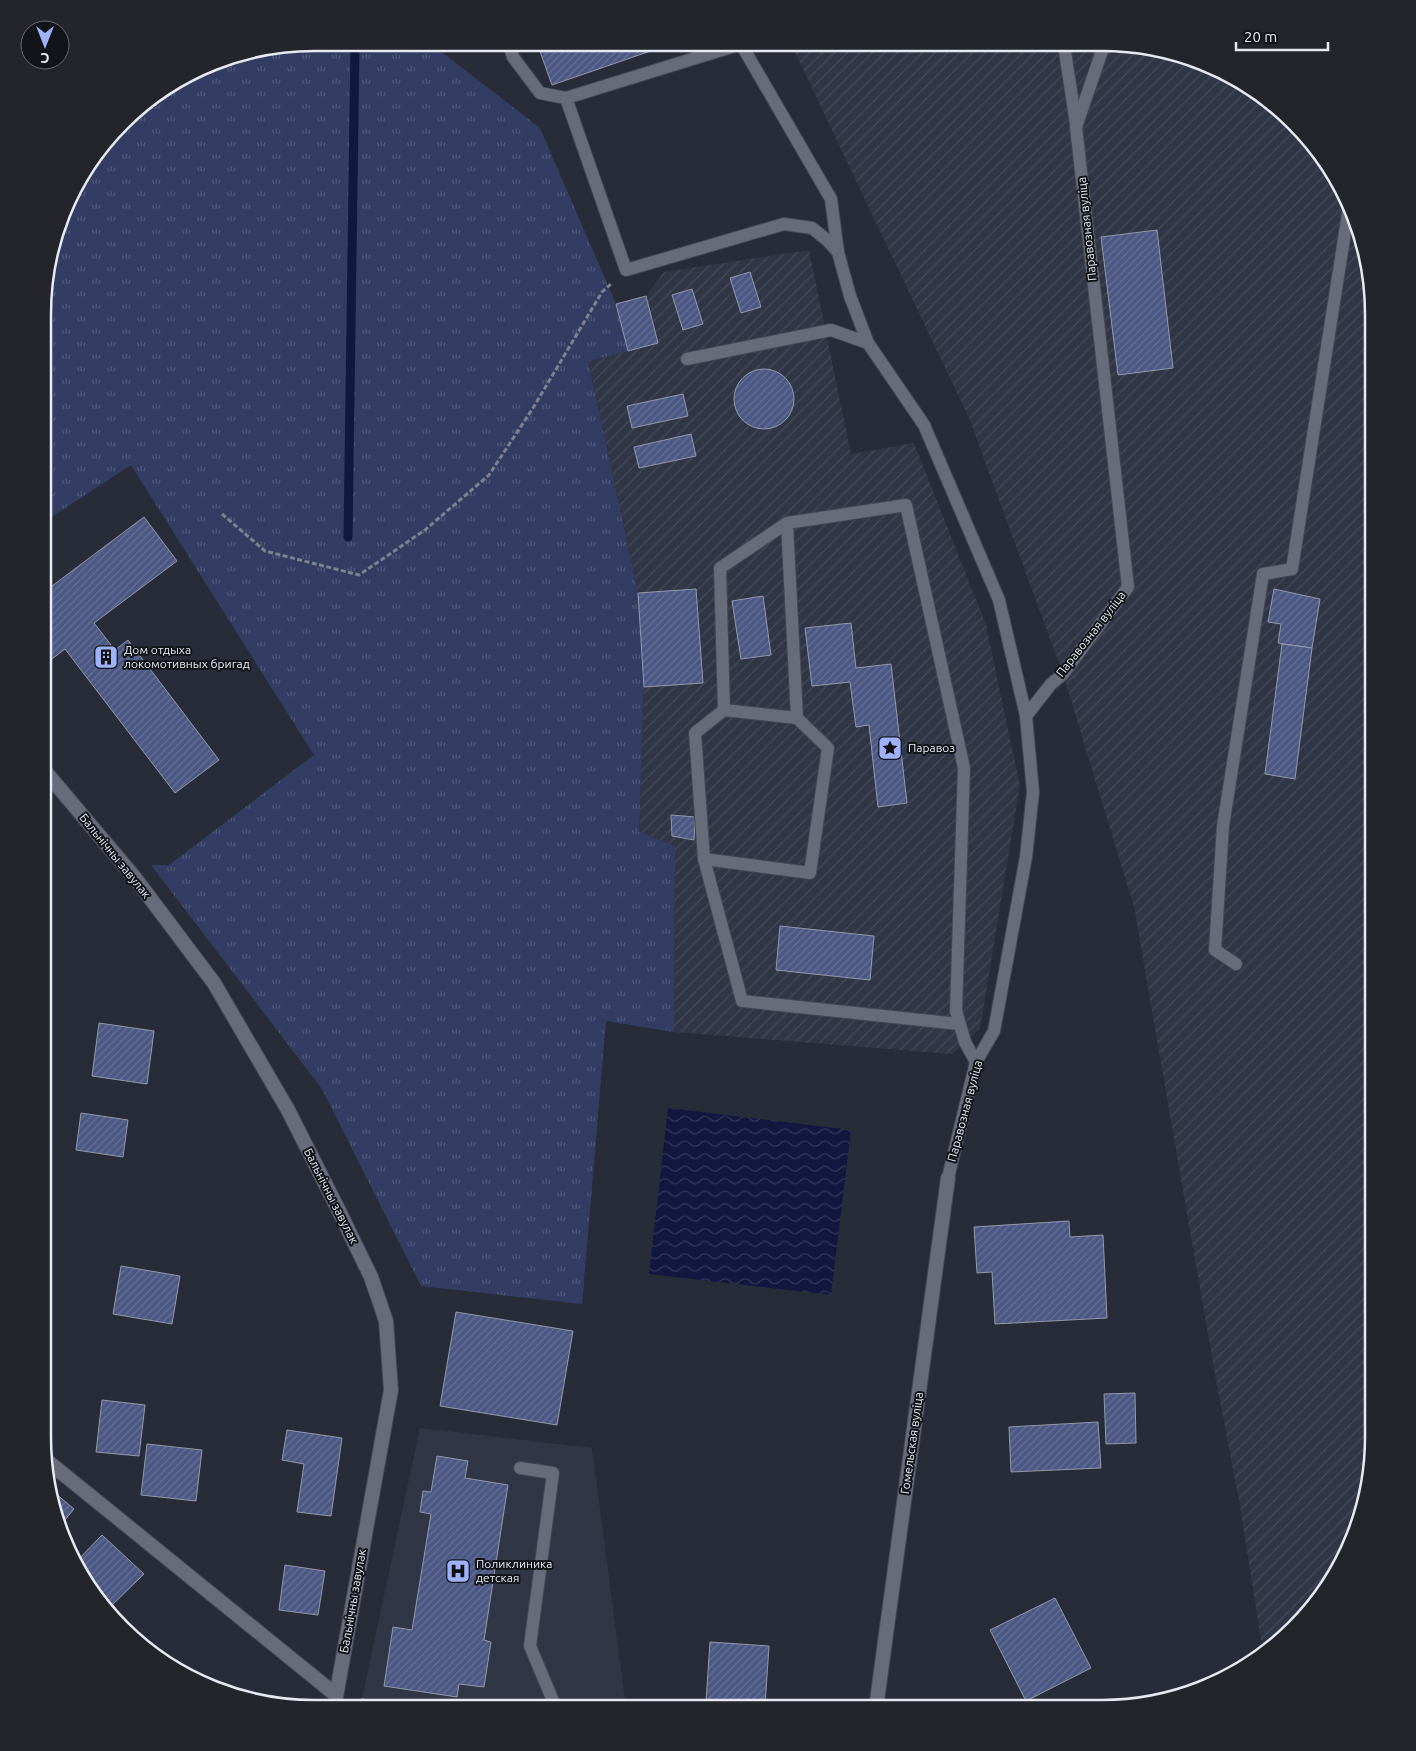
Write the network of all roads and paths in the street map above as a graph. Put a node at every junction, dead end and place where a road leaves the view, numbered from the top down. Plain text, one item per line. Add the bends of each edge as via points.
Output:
1 (511, 51) edge
2 (718, 51) edge
3 (745, 51) edge
4 (1065, 51) edge
5 (1102, 51) edge
6 (566, 98) junction
7 (1076, 126) junction
8 (1347, 219) edge
9 (838, 252) junction
10 (626, 270) junction
11 (868, 343) junction
12 (686, 359) dead end
13 (222, 514) dead end
14 (787, 523) junction
15 (724, 710) junction
16 (1026, 716) junction
17 (797, 718) junction
18 (51, 778) edge
19 (704, 859) junction
20 (1236, 964) dead end
21 (959, 1024) junction
22 (976, 1062) junction
23 (948, 1178) joint
24 (53, 1466) edge
25 (520, 1468) dead end
26 (334, 1700) edge
27 (335, 1700) edge
28 (553, 1700) edge
29 (877, 1700) edge

1 - 6 lane via 540,93
2 - 6 lane
3 - 9 lane via 831,199
4 - 7 lane
5 - 7 lane, Паравозная вуліца
6 - 10 lane
7 - 16 lane, Паравозная вуліца via 1128,587 1063,674
8 - 20 lane via 1292,569 1263,574 1223,826 1215,950
9 - 10 lane via 812,228 784,224
9 - 11 lane
10 - 13 path via 602,292 489,475 425,530 359,574 265,552
11 - 12 lane via 831,330
11 - 16 lane via 924,425 999,600
14 - 15 lane via 720,568
14 - 17 lane
14 - 21 lane via 906,506 964,768 956,1011
15 - 17 lane
15 - 19 lane via 695,733
16 - 22 lane, Паравозная вуліца via 1033,792 1026,857 994,1031
17 - 19 lane via 828,748 810,873
18 - 27 street, Бальнічны завулак via 135,878 214,983 288,1110 335,1202 371,1277 386,1321 391,1390
19 - 21 lane via 742,1001
21 - 22 lane
22 - 23 lane, Паравозная вуліца
23 - 29 street, Гомельская вуліца
24 - 26 street, Бальнічны завулак
25 - 28 lane via 554,1474 530,1646

